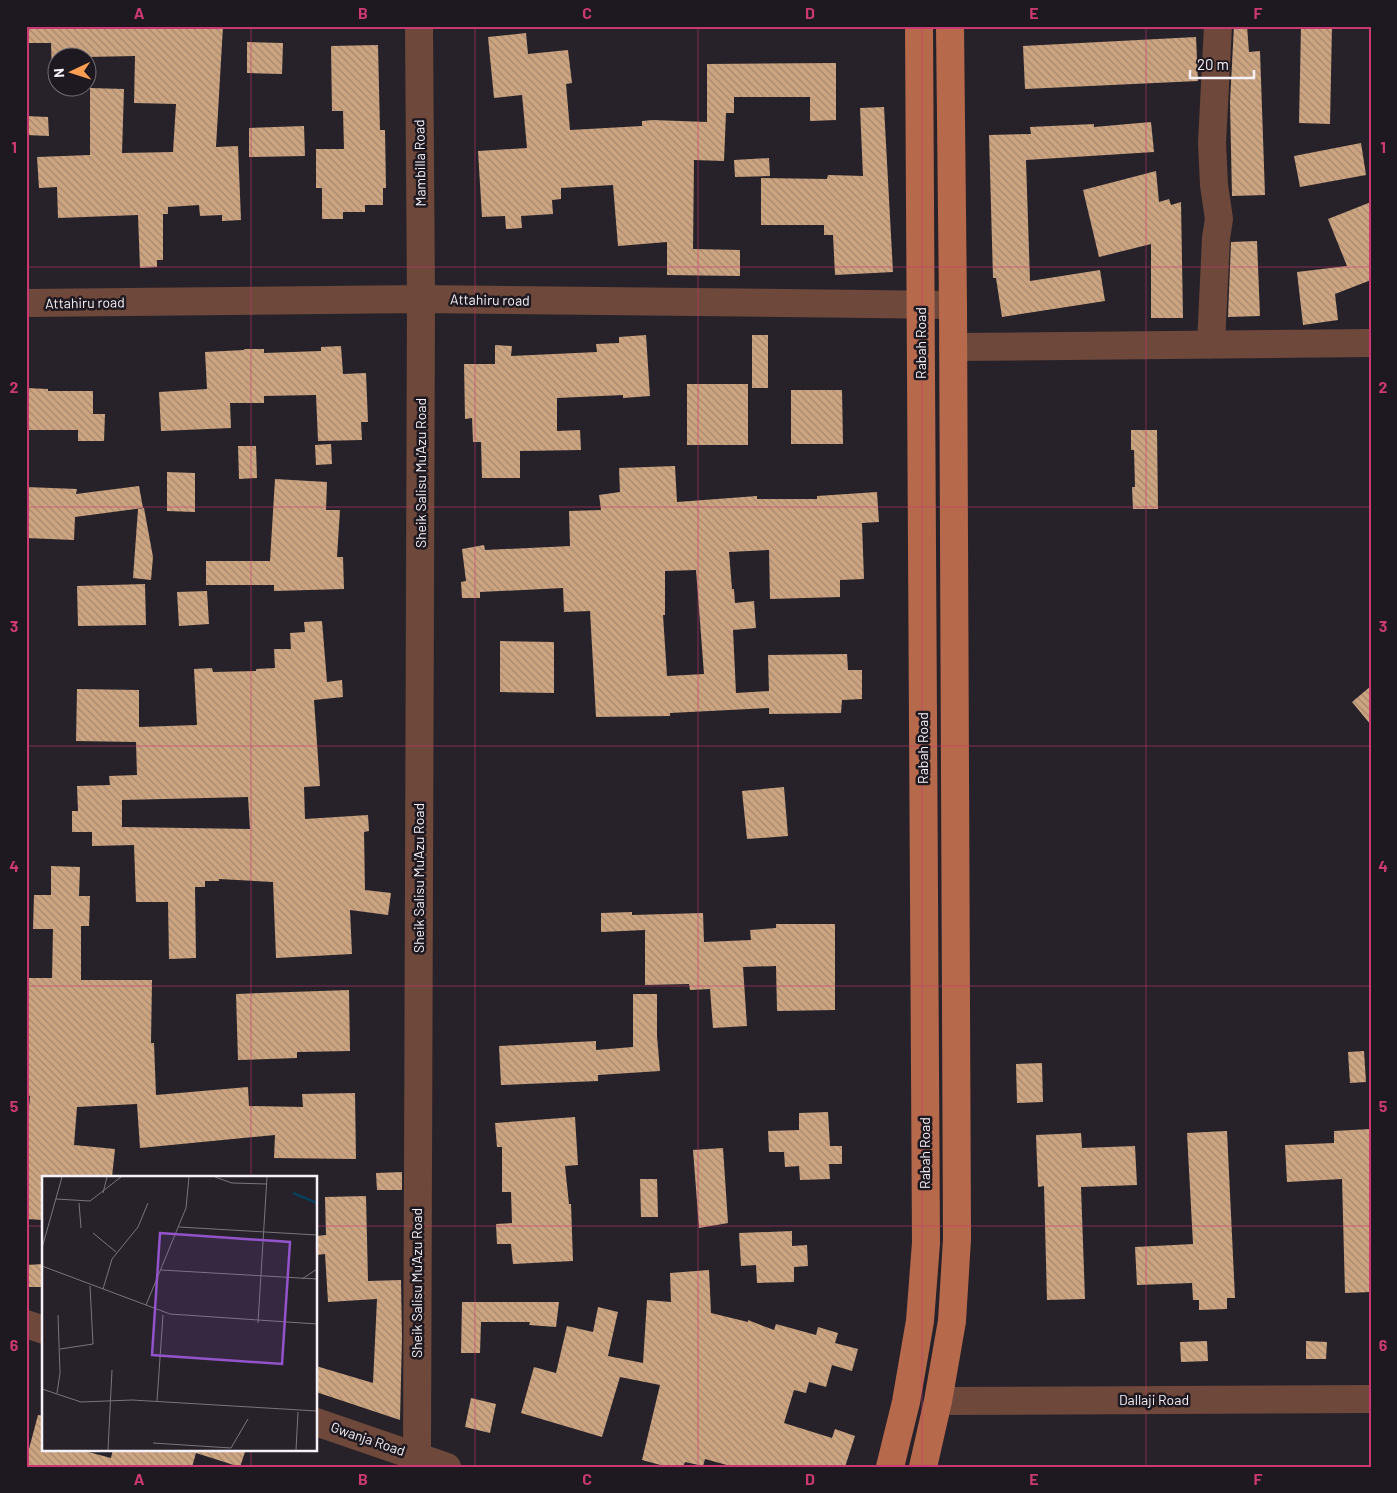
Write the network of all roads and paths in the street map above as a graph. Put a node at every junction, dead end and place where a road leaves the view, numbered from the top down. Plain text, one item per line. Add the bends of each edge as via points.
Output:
1 (419, 26) edge
2 (919, 26) edge
3 (950, 26) edge
4 (1218, 26) edge
5 (421, 299) junction
6 (26, 304) edge
7 (921, 305) junction
8 (953, 305) junction
9 (1371, 344) edge
10 (1211, 345) junction
11 (954, 347) junction
12 (26, 1324) edge
13 (42, 1329) edge
14 (1371, 1399) edge
15 (938, 1401) junction
16 (318, 1423) edge
17 (417, 1456) junction
18 (447, 1467) edge
19 (890, 1467) edge
20 (923, 1467) edge

1 - 5 street, Mambilla Road
2 - 7 main road, Rabah Road
3 - 8 main road
4 - 10 street via 1212,143 1219,219
5 - 6 street, Attahiru road
5 - 7 street, Attahiru road
5 - 17 street, Sheik Salisu Mu'Azu Road
7 - 8 street, Attahiru road
7 - 19 main road, Rabah Road via 926,1242 920,1321 906,1402
8 - 11 main road
9 - 10 street
10 - 11 street
11 - 15 main road via 957,1239 952,1321
12 - 13 street
14 - 15 street, Dallaji Road
15 - 20 main road
16 - 17 street, Gwanja Road
17 - 18 street, Gwanja Road

